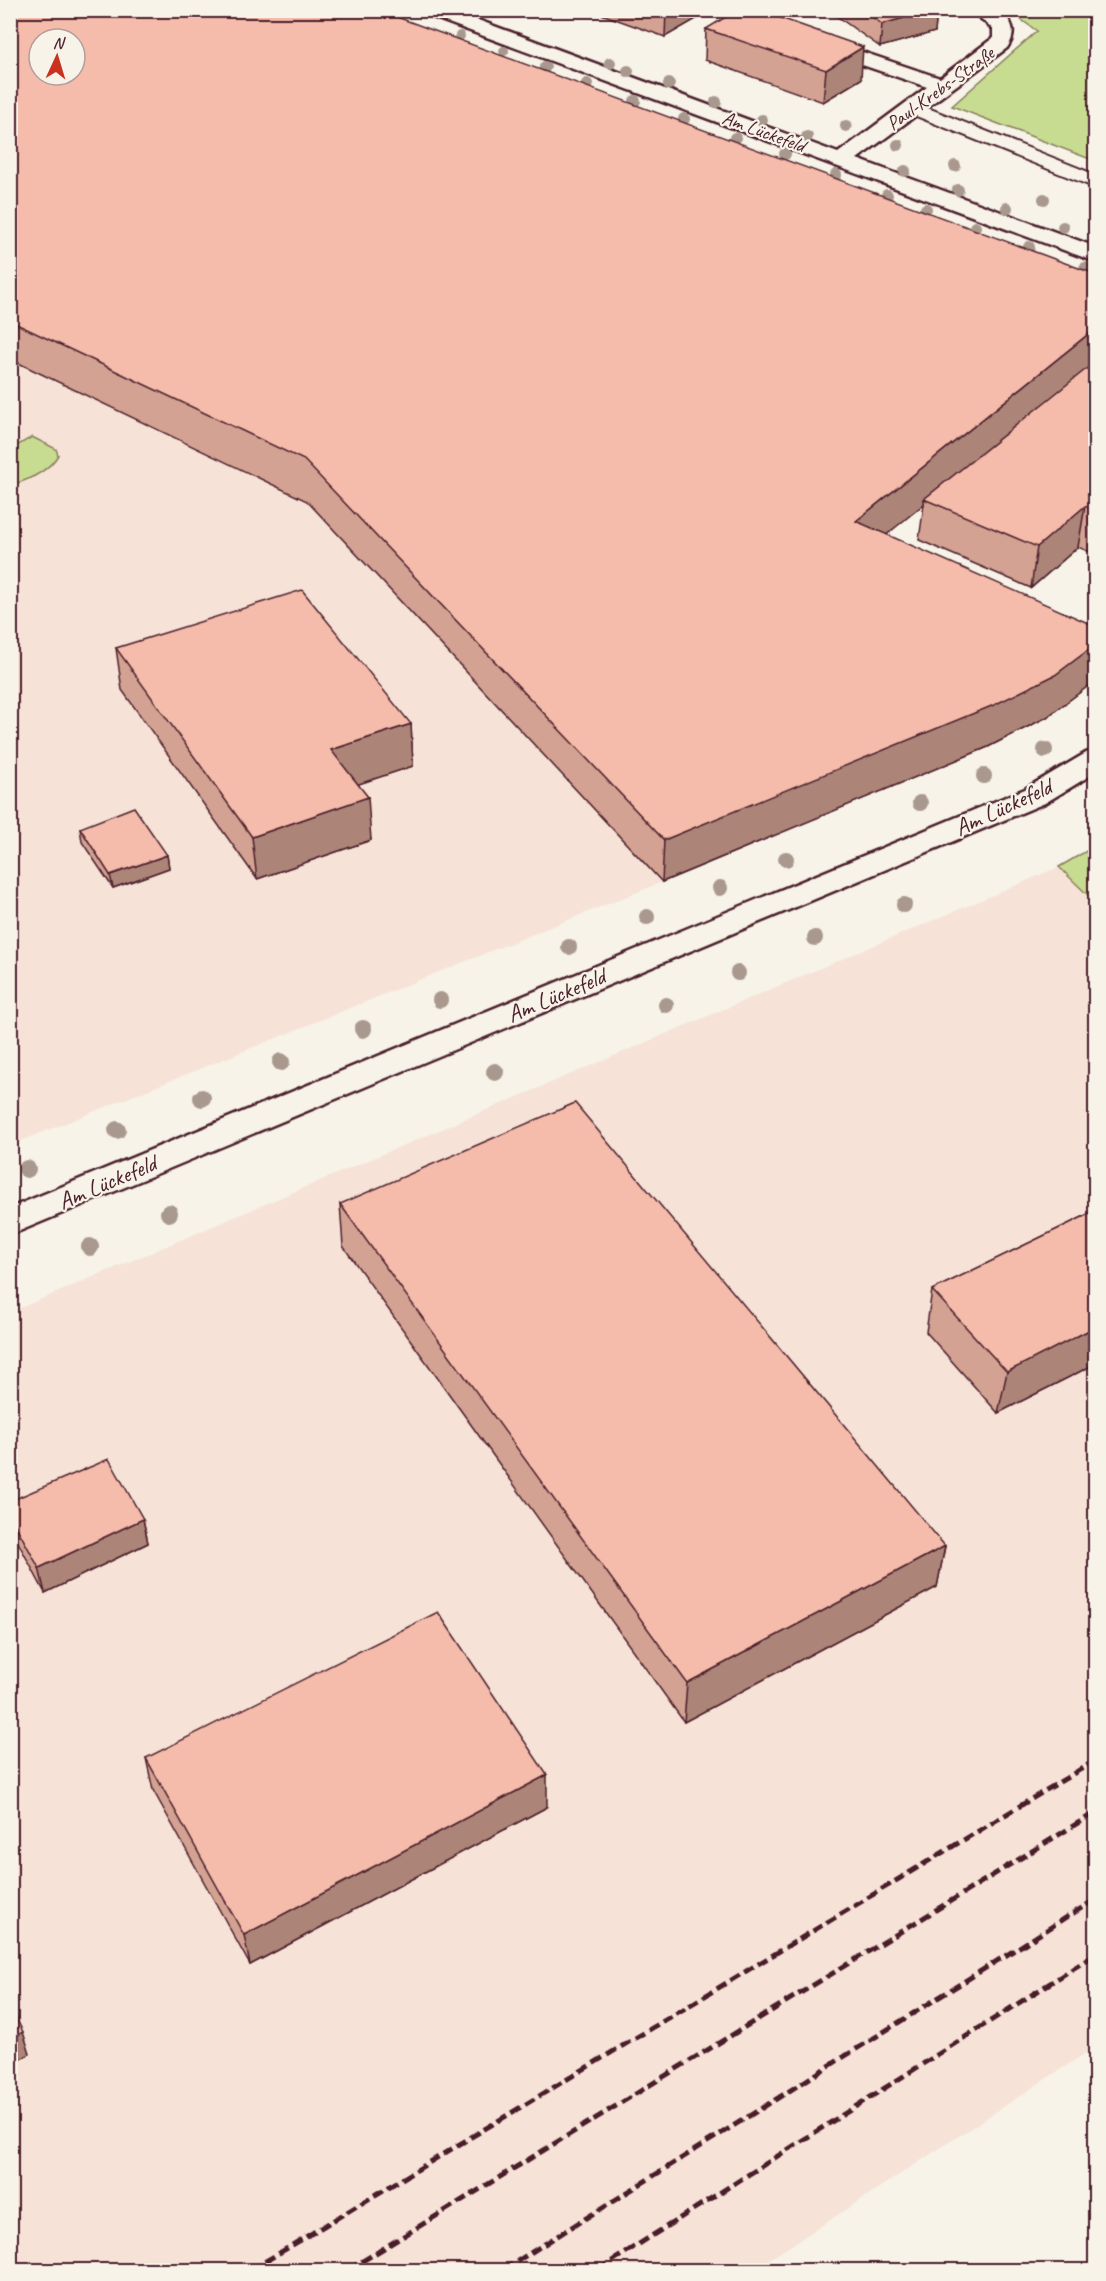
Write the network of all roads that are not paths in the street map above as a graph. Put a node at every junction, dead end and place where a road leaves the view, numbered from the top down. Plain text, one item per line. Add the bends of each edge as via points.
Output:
1 (432, 10) edge
2 (754, 10) edge
3 (981, 10) edge
4 (944, 86) junction
5 (913, 108) junction
6 (842, 160) junction
7 (1095, 182) edge
8 (1095, 255) edge
9 (1095, 759) edge
10 (10, 1222) edge

1 - 6 street, Am Lückefeld
2 - 4 street via 781,31
3 - 4 street, Paul-Krebs-Straße via 1001,25 1005,37
4 - 5 street, Paul-Krebs-Straße
5 - 6 street, Paul-Krebs-Straße
5 - 7 lane
6 - 8 street, Am Lückefeld
9 - 10 street, Am Lückefeld via 1035,796

